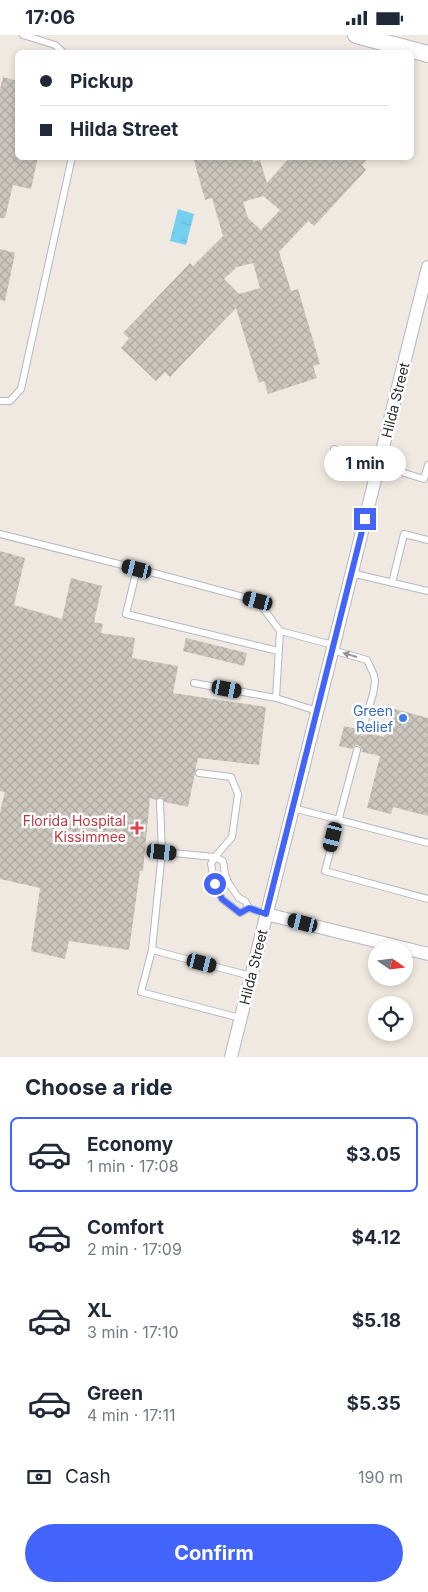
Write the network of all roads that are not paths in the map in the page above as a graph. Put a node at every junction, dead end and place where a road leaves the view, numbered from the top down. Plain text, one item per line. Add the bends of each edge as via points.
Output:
1 (24, 35) edge
2 (356, 35) edge
3 (61, 50) edge
4 (428, 53) edge
5 (71, 160) edge
6 (428, 267) edge
7 (0, 401) edge
8 (334, 449) dead end
9 (378, 465) junction
10 (428, 465) edge
11 (426, 479) edge
12 (0, 534) edge
13 (428, 540) edge
14 (137, 569) junction
15 (351, 573) junction
16 (392, 583) junction
17 (428, 591) edge
18 (280, 631) junction
19 (333, 648) junction
20 (278, 651) junction
21 (194, 683) dead end
22 (276, 698) junction
23 (317, 711) junction
24 (362, 731) dead end
25 (357, 750) dead end
26 (199, 773) dead end
27 (160, 801) dead end
28 (293, 809) junction
29 (337, 820) junction
30 (428, 843) edge
31 (162, 852) junction
32 (215, 857) junction
33 (428, 899) edge
34 (249, 908) junction
35 (266, 914) junction
36 (152, 950) junction
37 (428, 954) edge
38 (251, 976) junction
39 (240, 1018) junction
40 (231, 1057) edge

1 - 3 lane
2 - 4 street
5 - 7 lane via 21,389 10,401
6 - 9 street, Hilda Street
8 - 9 lane
9 - 11 lane
9 - 15 street, Hilda Street
10 - 11 lane
12 - 14 lane
13 - 16 lane via 404,534
14 - 18 lane via 258,601
14 - 20 lane via 126,613
15 - 16 lane
15 - 19 street, Hilda Street
16 - 17 lane
18 - 19 lane
18 - 20 lane
19 - 23 street, Hilda Street
24 -> 19 lane via 373,694 374,675 367,660
20 - 22 lane
21 - 22 lane
22 - 23 lane
23 - 28 street, Hilda Street
25 - 29 lane
26 - 32 lane via 231,777 238,794 232,837
27 - 31 lane
28 - 29 lane
28 - 35 street, Hilda Street
29 - 30 lane
29 - 33 lane via 325,871
31 - 32 lane
31 - 36 lane
32 - 34 lane via 223,861 229,884
32 - 34 lane via 211,864 222,899 240,913
34 - 35 lane
35 - 37 street
35 - 38 street, Hilda Street
36 - 38 lane
36 - 39 lane via 141,992
38 - 39 street, Hilda Street
39 - 40 street, Hilda Street

